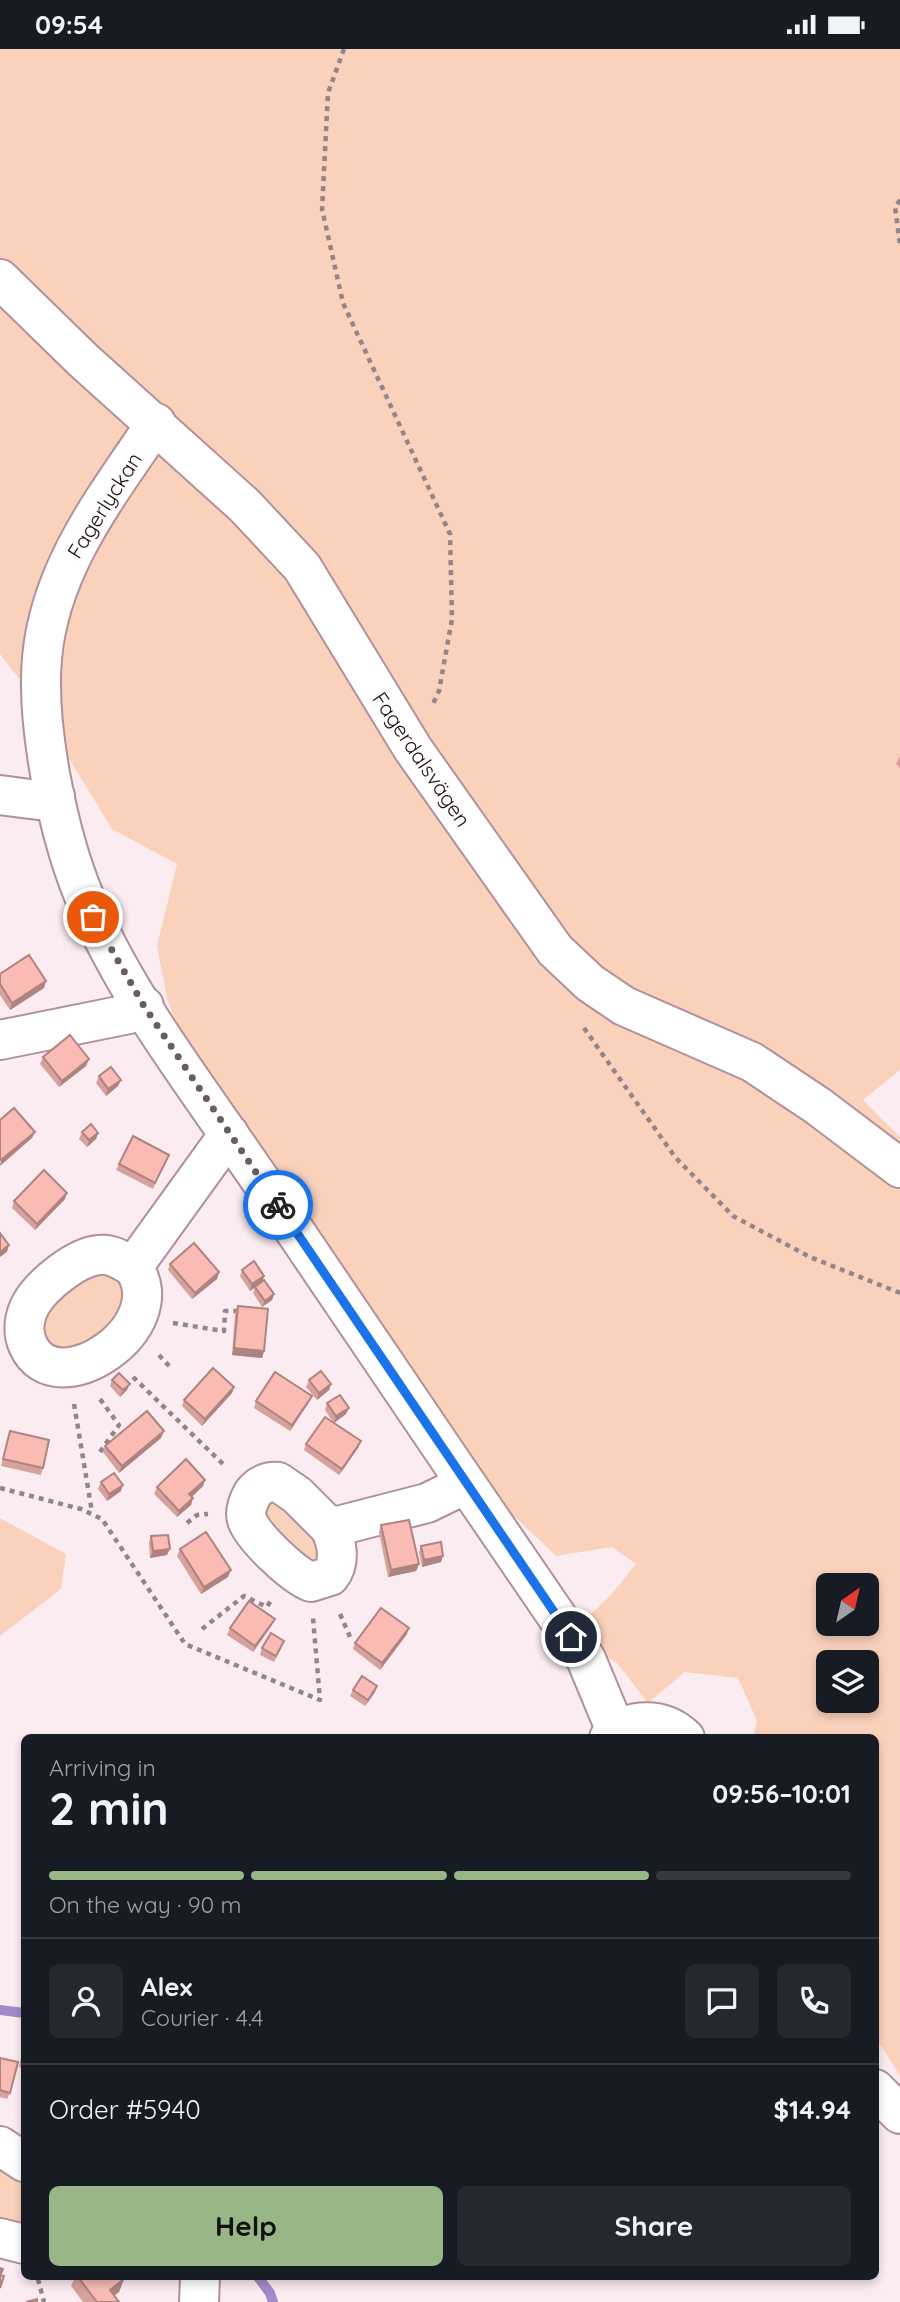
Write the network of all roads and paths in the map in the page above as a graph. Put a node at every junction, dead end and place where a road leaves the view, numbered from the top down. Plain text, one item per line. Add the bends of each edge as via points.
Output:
1 (344, 49) edge
2 (900, 200) edge
3 (900, 244) edge
4 (0, 279) edge
5 (156, 423) junction
6 (413, 749) junction
7 (0, 796) edge
8 (55, 796) junction
9 (144, 1006) junction
10 (578, 1019) dead end
11 (0, 1040) edge
12 (229, 1134) junction
13 (900, 1168) edge
14 (133, 1267) junction
15 (900, 1293) edge
16 (247, 1311) edge
17 (138, 1318) junction
18 (83, 1362) junction
19 (100, 1452) dead end
20 (466, 1485) junction
21 (0, 1488) edge
22 (253, 1493) junction
23 (93, 1513) junction
24 (330, 1528) junction
25 (301, 1576) junction
26 (202, 1629) dead end
27 (612, 1734) edge
28 (679, 1734) edge
29 (879, 2093) edge
30 (900, 2114) edge
31 (0, 2146) edge
32 (21, 2160) edge
33 (0, 2238) edge
34 (21, 2243) edge
35 (38, 2280) edge
36 (200, 2280) edge
37 (44, 2302) edge
38 (199, 2302) edge

1 - 6 path via 328,93 322,209 343,303 450,534 452,619 439,691
2 - 3 path via 895,207
4 - 5 street, Fagerdalsvägen
5 - 6 street, Fagerdalsvägen via 302,567
5 - 8 street, Fagerlyckan via 85,528 59,579 42,657 43,717
6 - 13 street, Fagerdalsvägen via 555,950 590,983 624,1006 752,1062
7 - 8 street via 38,800
8 - 9 street, Fagerlyckan via 83,895
9 - 11 street via 129,1014
9 - 12 street, Fagerlyckan
10 - 15 path via 675,1157 733,1216 810,1257
12 - 14 street
12 - 20 street, Fagerlyckan
14 - 17 street via 141,1291
14 - 18 street via 110,1256 93,1256 55,1279 32,1303 24,1329 28,1345 42,1363
16 - 17 path via 225,1311 223,1331
17 - 18 street via 130,1331
18 - 19 path via 118,1425
18 - 22 path
18 - 23 path
20 - 24 street via 427,1503
20 - 27 street, Fagerlyckan via 586,1659
21 - 23 path
22 - 24 street via 266,1483 278,1482
22 - 25 street via 247,1520
23 - 25 path via 111,1529 185,1644 320,1700
24 - 25 street via 336,1565 330,1576
25 - 26 path via 267,1607 244,1596
27 - 28 street, Fagerlyckan via 649,1722
29 - 30 street
31 - 32 street
33 - 34 street
35 - 37 path
36 - 38 street

